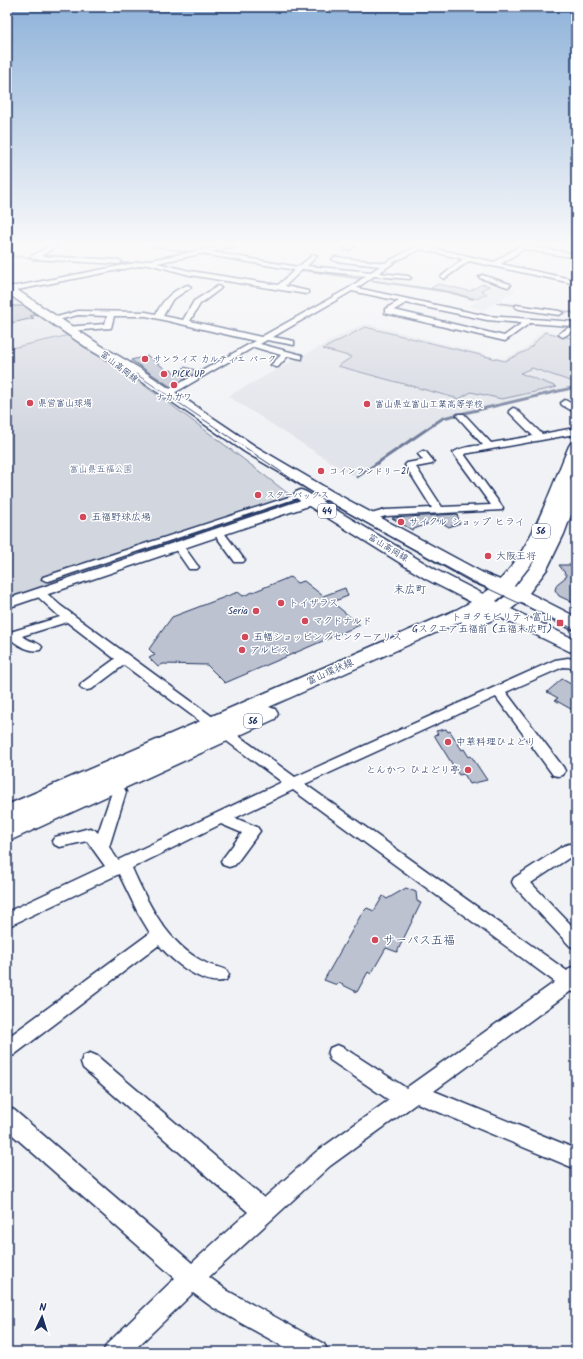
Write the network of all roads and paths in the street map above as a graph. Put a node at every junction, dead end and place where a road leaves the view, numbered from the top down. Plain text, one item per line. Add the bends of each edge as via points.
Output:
1 (39, 309) edge
2 (162, 309) edge
3 (193, 309) edge
4 (316, 309) edge
5 (392, 309) edge
6 (446, 309) edge
7 (517, 309) edge
8 (542, 309) edge
9 (454, 311) junction
10 (559, 312) dead end
11 (111, 314) junction
12 (159, 316) junction
13 (54, 319) junction
14 (506, 320) junction
15 (434, 322) junction
16 (527, 322) junction
17 (185, 323) junction
18 (576, 325) edge
19 (70, 330) junction
20 (563, 335) dead end
21 (265, 339) junction
22 (291, 343) dead end
23 (254, 345) junction
24 (96, 348) junction
25 (286, 354) junction
26 (299, 357) dead end
27 (275, 365) dead end
28 (169, 393) junction
29 (565, 403) dead end
30 (576, 410) edge
31 (513, 411) dead end
32 (461, 416) dead end
33 (576, 433) edge
34 (541, 438) junction
35 (576, 446) edge
36 (490, 447) junction
37 (424, 454) dead end
38 (572, 475) edge
39 (328, 495) junction
40 (302, 499) junction
41 (565, 505) edge
42 (439, 511) junction
43 (368, 518) junction
44 (218, 532) junction
45 (178, 546) junction
46 (239, 560) dead end
47 (193, 567) dead end
48 (46, 579) dead end
49 (510, 591) junction
50 (40, 593) junction
51 (7, 604) edge
52 (491, 606) junction
53 (68, 618) junction
54 (576, 624) edge
55 (11, 636) edge
56 (36, 647) dead end
57 (576, 647) edge
58 (123, 659) junction
59 (576, 664) edge
60 (87, 686) dead end
61 (498, 691) junction
62 (219, 729) junction
63 (558, 771) dead end
64 (294, 783) junction
65 (115, 784) junction
66 (7, 815) edge
67 (220, 818) junction
68 (7, 833) edge
69 (60, 841) dead end
70 (101, 847) junction
71 (568, 850) dead end
72 (229, 861) dead end
73 (119, 868) junction
74 (7, 920) edge
75 (160, 935) junction
76 (576, 941) edge
77 (220, 976) dead end
78 (574, 980) edge
79 (7, 1049) edge
80 (337, 1054) dead end
81 (90, 1062) dead end
82 (412, 1096) junction
83 (9, 1122) edge
84 (576, 1159) edge
85 (264, 1212) junction
86 (192, 1278) junction
87 (115, 1352) edge
88 (316, 1352) edge

1 - 13 main road, 44
2 - 12 street
3 - 17 street
4 - 21 street
5 - 15 street via 388,312
6 - 9 street
7 - 14 street
8 - 10 street
9 - 14 street
9 - 15 street
11 - 12 street
11 - 13 street via 78,314
11 - 19 street via 108,326
12 - 17 street
13 - 19 main road, 44
14 - 16 street
15 - 16 street via 506,339
16 - 18 street
17 - 21 street
18 - 20 street
19 - 24 main road, 44
21 - 22 street
21 - 23 street
23 - 25 street
23 - 28 street
24 - 28 main road, 富山高岡線 / 44
24 - 40 main road, 富山高岡線 / 44 via 105,358
25 - 26 street
25 - 27 street
28 - 39 main road, 富山高岡線 / 44 via 250,449
29 - 30 street
31 - 34 street
32 - 36 street
33 - 34 street via 568,432
34 - 36 street
35 - 38 main road, 富山環状線 / 56
36 - 42 street via 458,453 498,508
37 - 42 street via 429,462 410,465
38 - 41 main road, 富山環状線 / 56
39 - 40 street
39 - 43 main road, 富山高岡線 / 44
40 - 44 street
40 - 48 street
40 - 52 main road, 富山高岡線 / 44 via 432,575
41 - 49 main road, 富山環状線 / 56 via 546,554 528,583
42 - 43 street via 385,513
43 - 49 main road, 富山高岡線 / 44 via 477,577
44 - 45 street
44 - 46 street
45 - 47 street
45 - 50 street
49 - 52 main road, 富山環状線 / 56
49 - 54 main road, 富山高岡線 / 44
50 - 51 street
50 - 53 street
52 - 57 main road, 富山高岡線 / 44
52 - 62 main road, 富山環状線 / 56
53 - 55 street
53 - 58 street
55 - 56 street
58 - 60 street
58 - 62 street
59 - 61 street via 560,663
61 - 63 street
61 - 64 street
62 - 64 street
62 - 65 main road, 富山環状線 / 56
62 - 66 main road, 富山環状線 / 56
64 - 67 street
64 - 78 street
65 - 68 main road, 富山環状線 / 56
65 - 70 street via 119,792
67 - 72 street via 252,831
67 - 73 street
69 - 70 street via 90,834
70 - 73 street
71 - 76 street via 520,882
73 - 74 street
73 - 75 street
75 - 77 street via 196,967
75 - 79 street
78 - 82 street
80 - 82 street
81 - 85 street
82 - 84 street
82 - 85 street via 323,1159
83 - 86 street
85 - 86 street
86 - 87 street
86 - 88 street via 220,1299

